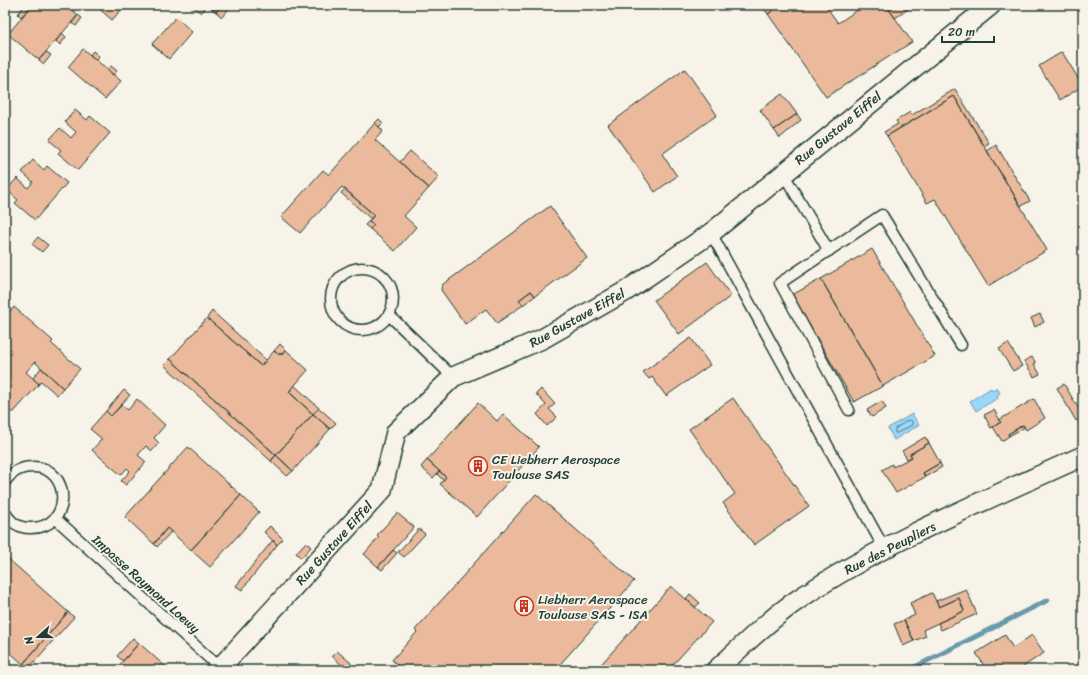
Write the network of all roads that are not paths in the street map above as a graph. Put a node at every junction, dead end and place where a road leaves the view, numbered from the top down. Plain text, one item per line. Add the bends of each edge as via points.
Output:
1 (991, 5) edge
2 (783, 173) junction
3 (711, 233) junction
4 (829, 251) junction
5 (389, 315) junction
6 (961, 345) dead end
7 (453, 377) junction
8 (849, 410) dead end
9 (1083, 456) edge
10 (5, 482) edge
11 (5, 512) edge
12 (55, 518) junction
13 (885, 550) junction
14 (219, 669) edge
15 (716, 670) edge

1 - 2 street, Rue Gustave Eiffel
2 - 3 street, Rue Gustave Eiffel
2 - 4 lane
3 - 7 street, Rue Gustave Eiffel via 626,291 542,339
3 - 13 lane
4 - 6 lane via 882,215
4 - 8 lane via 780,284
5 - 5 lane via 393,305 392,291 388,281 378,271 355,268 345,272 335,283 331,293 333,311 349,328 364,330 375,327
5 - 7 lane
7 - 14 street, Rue Gustave Eiffel via 396,432 382,490
9 - 13 street, Rue des Peupliers
10 - 12 lane via 25,467 36,466 54,476 63,494 61,509
11 - 12 lane via 14,524 24,528 38,528
12 - 14 lane, Impasse Raymond Loewy
13 - 15 street, Rue des Peupliers via 798,600

